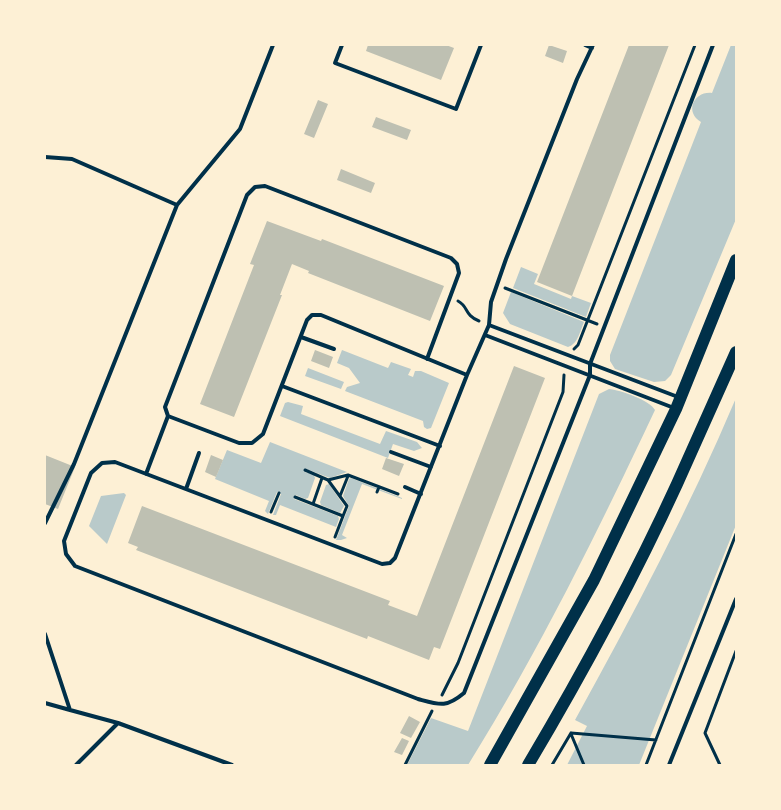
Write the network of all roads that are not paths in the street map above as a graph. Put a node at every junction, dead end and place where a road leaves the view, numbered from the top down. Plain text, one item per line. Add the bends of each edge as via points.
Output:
1 (273, 45) edge
2 (342, 45) edge
3 (480, 45) edge
4 (585, 45) edge
5 (713, 45) edge
6 (592, 46) edge
7 (45, 157) edge
8 (177, 205) junction
9 (736, 260) edge
10 (489, 325) junction
11 (485, 336) junction
12 (300, 337) junction
13 (334, 350) dead end
14 (736, 352) edge
15 (427, 359) junction
16 (590, 364) junction
17 (467, 375) junction
18 (590, 375) junction
19 (282, 386) junction
20 (678, 403) junction
21 (168, 416) junction
22 (440, 446) junction
23 (391, 452) dead end
24 (199, 453) dead end
25 (432, 467) junction
26 (146, 474) junction
27 (404, 487) dead end
28 (186, 489) junction
29 (421, 494) junction
30 (45, 523) edge
31 (736, 599) edge
32 (45, 634) edge
33 (45, 703) edge
34 (70, 710) junction
35 (118, 723) junction
36 (76, 765) edge
37 (232, 765) edge
38 (490, 765) edge
39 (528, 765) edge
40 (669, 765) edge

1 - 8 lane via 240,129
2 - 3 lane via 335,62 456,109
4 - 6 lane
5 - 16 lane
6 - 10 lane via 497,284
7 - 8 lane via 72,159
8 - 30 lane via 74,464
9 - 20 main road
10 - 11 lane
10 - 16 lane
11 - 17 lane
11 - 18 lane
12 - 13 lane
12 - 15 lane via 307,320 312,315 321,316
12 - 19 lane
14 - 39 main road via 677,485 613,613
15 - 17 lane
15 - 21 lane via 459,273 457,264 451,258 265,186 255,187 247,195 165,407
16 - 18 lane
16 - 20 lane
17 - 22 lane
18 - 20 lane
18 - 26 lane via 464,693 452,703 437,704 418,699 75,566 66,554 64,541 91,473 102,463 115,462
19 - 21 lane via 263,434 252,442 239,443
19 - 22 lane
20 - 38 main road via 594,580
21 - 26 lane
22 - 25 lane
23 - 25 lane
24 - 28 lane
25 - 29 lane
26 - 28 lane
27 - 29 lane
28 - 29 lane via 382,564 390,564 395,558
31 - 40 lane
32 - 34 lane
33 - 34 lane
34 - 35 lane
35 - 36 lane
35 - 37 lane

